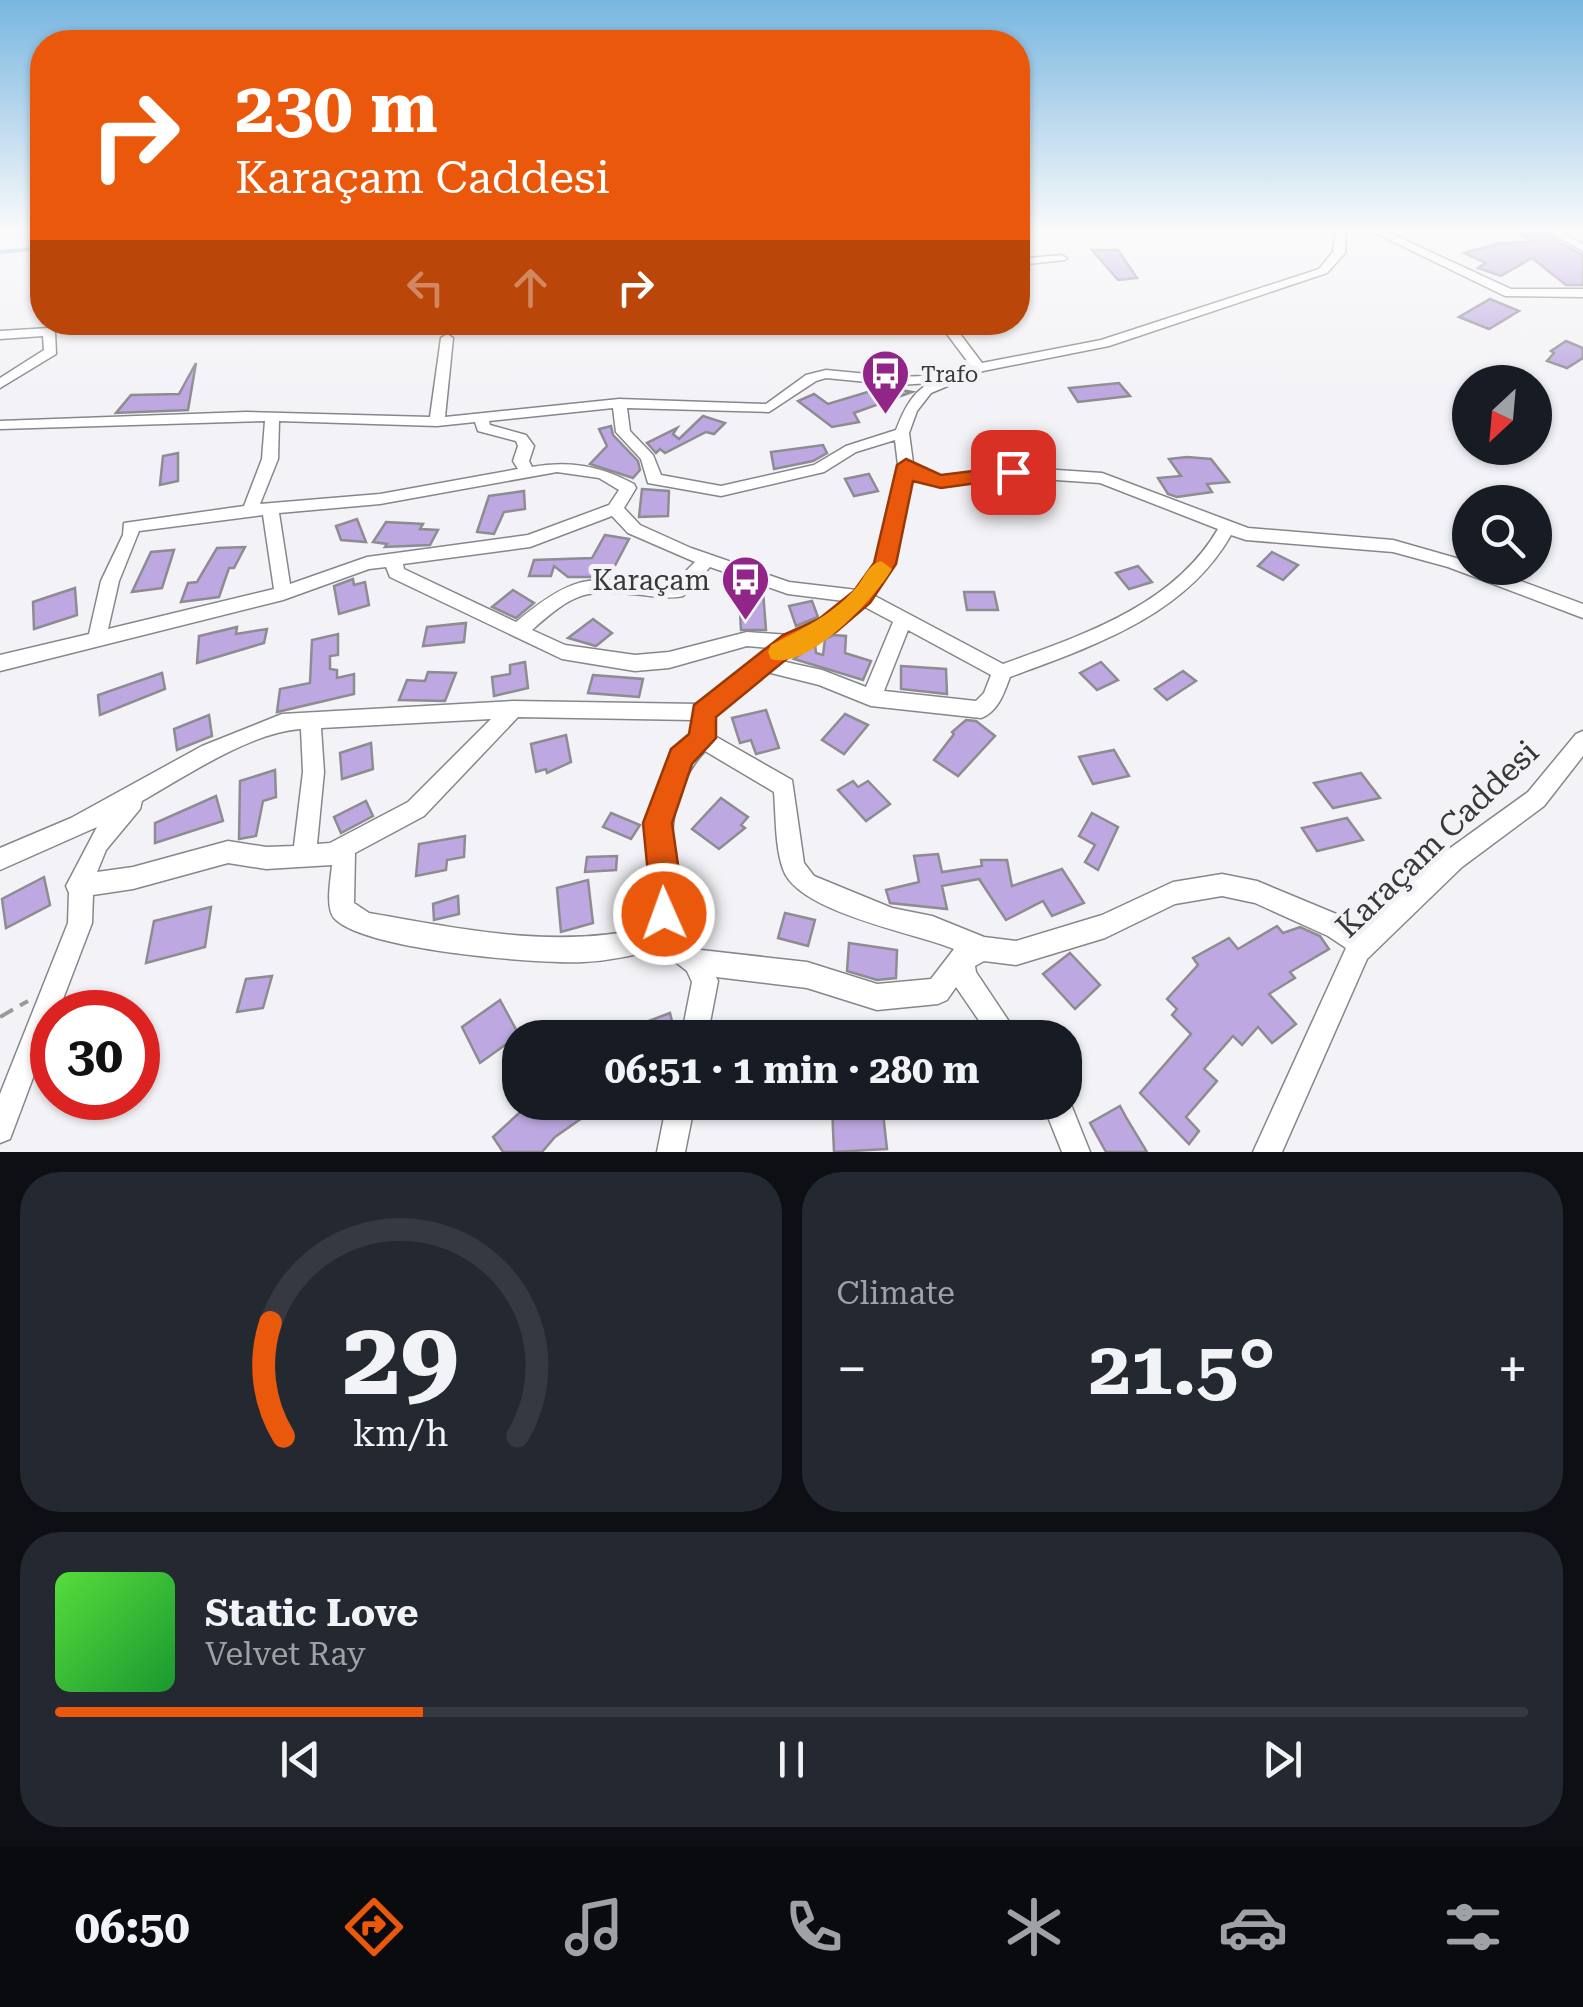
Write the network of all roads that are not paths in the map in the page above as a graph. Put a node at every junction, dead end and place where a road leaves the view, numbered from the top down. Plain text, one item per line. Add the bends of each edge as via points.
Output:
1 (1284, 283) edge
2 (1488, 283) edge
3 (1583, 293) edge
4 (30, 333) edge
5 (0, 335) edge
6 (49, 335) edge
7 (954, 335) edge
8 (446, 338) dead end
9 (979, 368) junction
10 (946, 378) junction
11 (0, 384) edge
12 (619, 403) junction
13 (480, 417) junction
14 (272, 418) junction
15 (436, 422) junction
16 (0, 425) edge
17 (902, 433) junction
18 (906, 465) junction
19 (528, 473) junction
20 (654, 479) junction
21 (621, 482) junction
22 (615, 508) junction
23 (272, 512) junction
24 (249, 513) junction
25 (1228, 528) junction
26 (708, 559) junction
27 (392, 560) junction
28 (283, 593) junction
29 (862, 597) junction
30 (1583, 611) edge
31 (902, 621) junction
32 (520, 630) junction
33 (97, 638) junction
34 (792, 642) junction
35 (0, 664) edge
36 (764, 664) junction
37 (1002, 672) junction
38 (871, 698) junction
39 (513, 709) junction
40 (703, 712) junction
41 (310, 722) junction
42 (702, 738) junction
43 (1583, 740) edge
44 (146, 787) junction
45 (344, 848) junction
46 (304, 856) junction
47 (0, 859) edge
48 (78, 886) junction
49 (662, 936) junction
50 (1364, 945) junction
51 (972, 954) junction
52 (696, 962) junction
53 (697, 1020) edge
54 (994, 1020) edge
55 (677, 1120) edge
56 (1063, 1120) edge
57 (0, 1130) edge
58 (671, 1152) edge
59 (1076, 1152) edge
60 (1266, 1152) edge

1 - 9 street via 1104,344
2 - 3 street via 1510,293
4 - 5 street
6 - 11 street via 51,351
7 - 9 street
8 - 15 street
9 - 10 street
10 - 12 street via 826,374 769,408
10 - 17 street via 926,390
12 - 13 street
12 - 20 street via 623,432 648,458
13 - 15 street
13 - 19 street via 483,428 521,438
14 - 15 street
14 - 16 street
14 - 24 street via 270,459
17 - 18 street
17 - 20 street via 851,449 819,469 721,491
18 - 25 street via 941,482 1013,472 1102,478
18 - 29 street via 884,564
19 - 21 street via 576,466
19 - 23 street
20 - 21 street
21 - 22 street via 628,488
22 - 26 street via 634,529
22 - 27 street via 530,540
23 - 24 street
23 - 28 street
24 - 33 street via 130,527
25 - 30 street via 1393,546
25 - 37 street via 1187,584 1067,648
26 - 29 street via 788,588
26 - 32 street via 677,591 589,585 555,600
27 - 28 street
27 - 32 street via 396,574
28 - 33 street
29 - 31 street
29 - 34 street via 828,626
31 - 37 street
31 - 38 street
32 - 34 street via 562,652 635,663 747,639
33 - 35 street
34 - 36 street
36 - 38 street
36 - 40 street
37 - 38 street via 981,710
39 - 40 street
39 - 41 street
39 - 45 street via 416,808
40 - 42 street
41 - 44 street via 282,722
41 - 46 street via 313,802
42 - 49 street via 681,757 657,823 667,893
42 - 51 street via 784,787 792,867 806,884 892,920 932,928
43 - 50 street, Karaçam Caddesi via 1536,798 1454,859
44 - 47 street
44 - 48 street via 110,825
45 - 46 street
45 - 49 street via 342,908 365,924 545,952 615,950
46 - 48 street via 228,852
48 - 57 street via 80,923
49 - 52 street
50 - 51 street via 1337,926 1257,892 1222,885 1173,893 1105,926 1016,952
50 - 60 street, Karaçam Caddesi
51 - 52 street via 938,991 877,997 807,975
51 - 54 street via 964,977
52 - 53 street via 705,981
55 - 58 street
56 - 59 street

